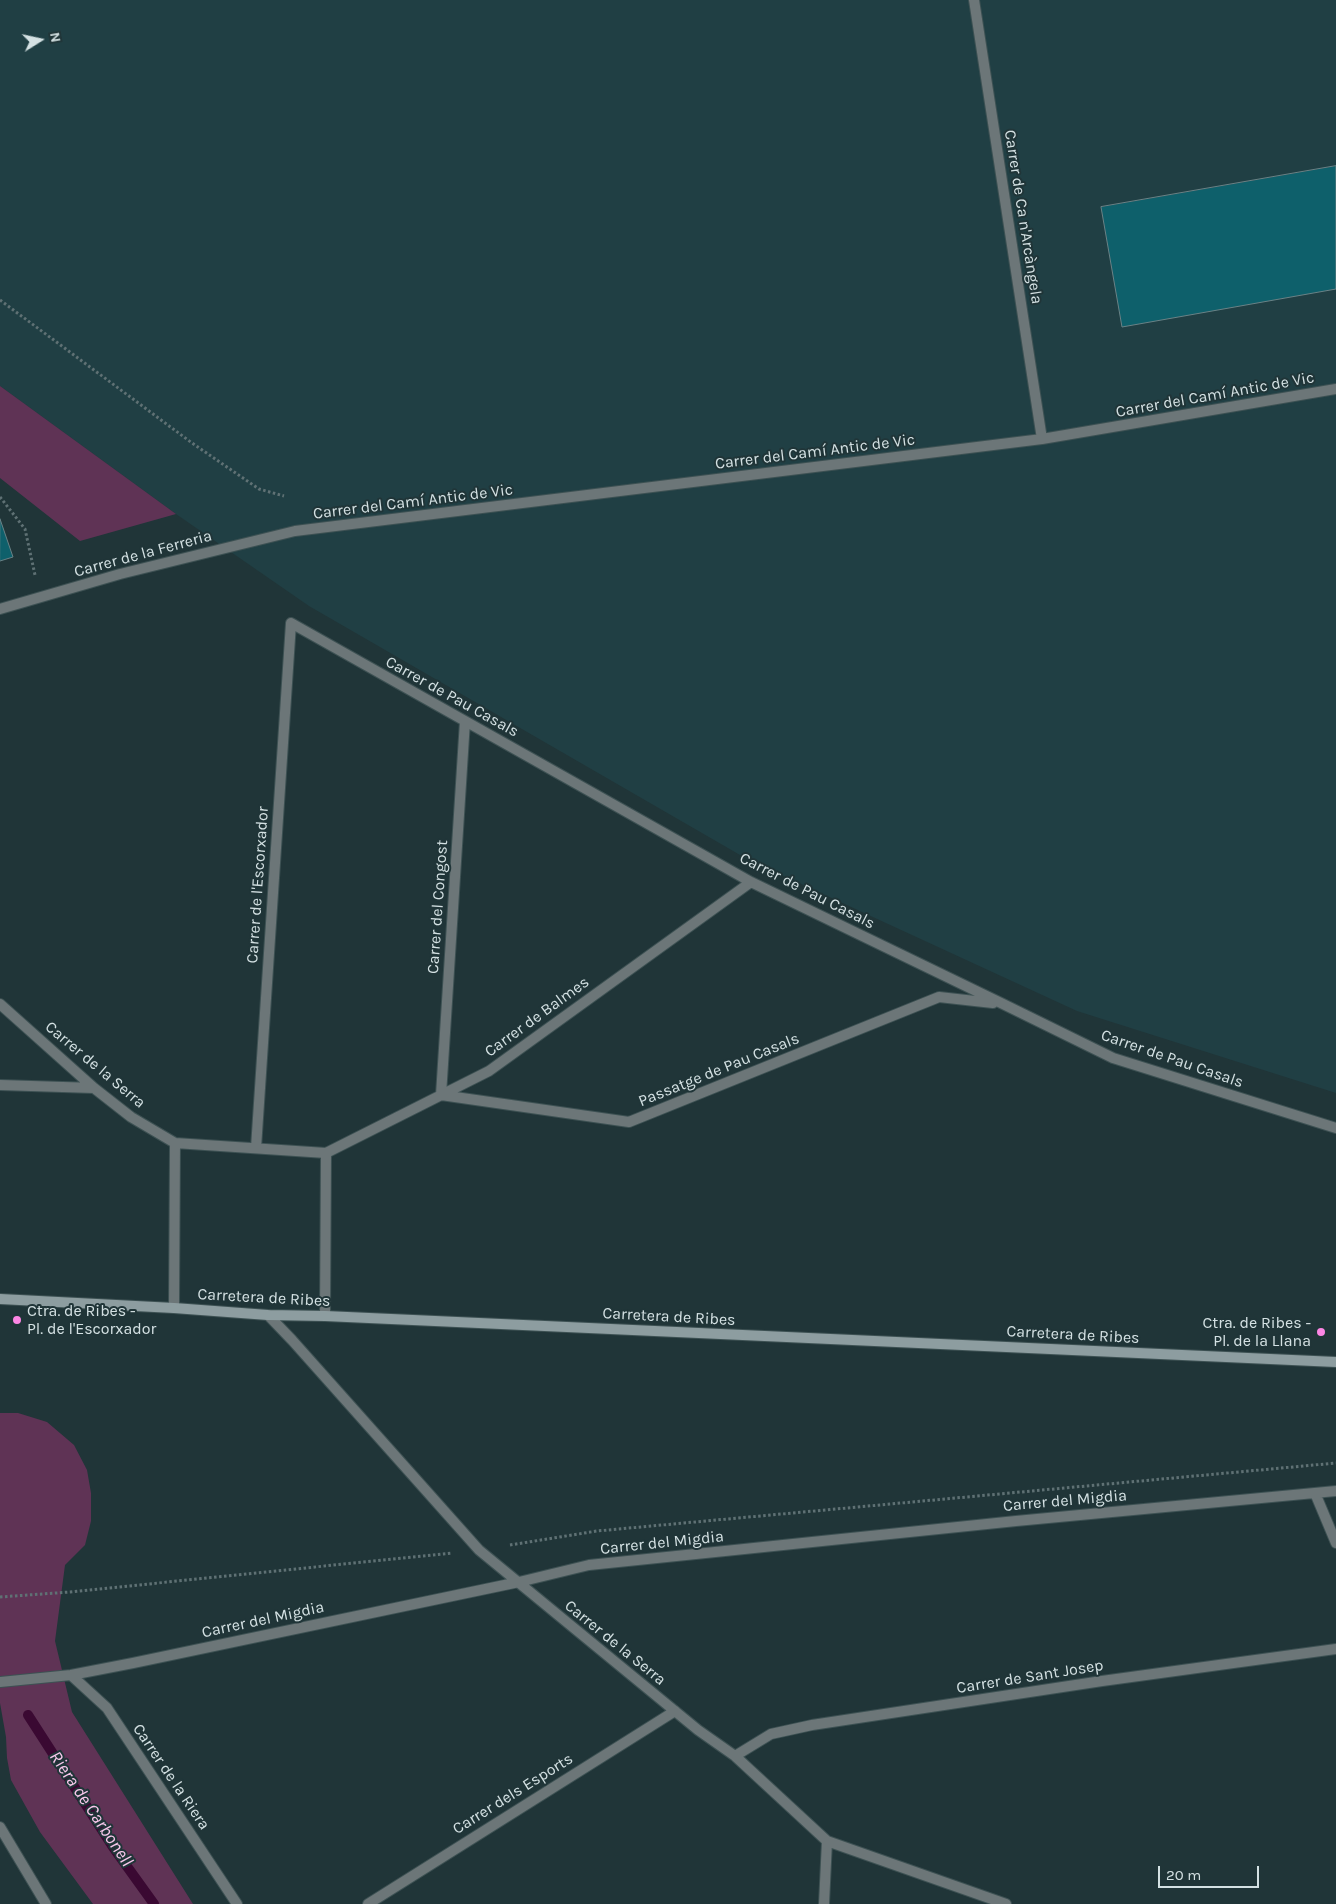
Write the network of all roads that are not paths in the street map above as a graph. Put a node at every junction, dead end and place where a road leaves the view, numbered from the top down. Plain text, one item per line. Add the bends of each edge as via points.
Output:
1 (974, 0) edge
2 (1336, 389) edge
3 (1042, 439) junction
4 (295, 531) joint
5 (0, 609) edge
6 (291, 622) joint
7 (465, 721) junction
8 (751, 882) junction
9 (1001, 1003) junction
10 (0, 1004) edge
11 (0, 1086) edge
12 (94, 1088) junction
13 (440, 1095) junction
14 (1336, 1128) edge
15 (174, 1144) junction
16 (256, 1148) junction
17 (326, 1153) junction
18 (0, 1299) edge
19 (174, 1308) junction
20 (268, 1315) junction
21 (325, 1316) junction
22 (1336, 1362) edge
23 (1336, 1491) edge
24 (1315, 1493) junction
25 (1336, 1543) edge
26 (519, 1582) junction
27 (1336, 1649) edge
28 (71, 1675) junction
29 (0, 1682) edge
30 (675, 1711) junction
31 (735, 1756) junction
32 (0, 1828) edge
33 (827, 1842) junction
34 (46, 1904) edge
35 (237, 1904) edge
36 (368, 1904) edge
37 (824, 1904) edge
38 (1006, 1904) edge

1 - 3 street, Carrer de Ca n'Arcàngela
2 - 3 street, Carrer del Camí Antic de Vic
3 - 4 street, Carrer del Camí Antic de Vic
4 - 5 street, Carrer de la Ferreria via 116,575
6 - 7 street, Carrer de Pau Casals
6 - 16 street, Carrer de l'Escorxador
7 - 8 street, Carrer de Pau Casals
7 - 13 street, Carrer del Congost
8 - 9 street, Carrer de Pau Casals
8 - 13 street, Carrer de Balmes via 489,1071
9 - 13 street, Passatge de Pau Casals via 939,997 629,1122
9 - 14 street, Carrer de Pau Casals via 1113,1058
10 - 12 street, Carrer de la Serra
11 - 12 street
12 - 15 street, Carrer de la Serra
13 - 17 street, Carrer de Balmes
15 - 16 street
15 - 19 street
16 - 17 street
17 - 21 street
18 - 19 street, Carretera de Ribes
19 - 20 street, Carretera de Ribes
20 - 21 street, Carretera de Ribes
20 - 26 street, Carrer de la Serra via 480,1550
21 - 22 street, Carretera de Ribes
23 - 24 street, Carrer del Migdia
24 - 25 street
24 - 26 street, Carrer del Migdia via 589,1565
26 - 28 street, Carrer del Migdia
26 - 30 street, Carrer de la Serra
27 - 31 street, Carrer de Sant Josep via 812,1725 771,1734
28 - 29 street, Carrer del Migdia
28 - 35 street, Carrer de la Riera via 107,1708
30 - 31 street, Carrer de la Serra
30 - 36 street, Carrer dels Esports
31 - 33 street, Carrer de la Serra
32 - 34 street
33 - 37 street
33 - 38 street, Carrer de la Serra

